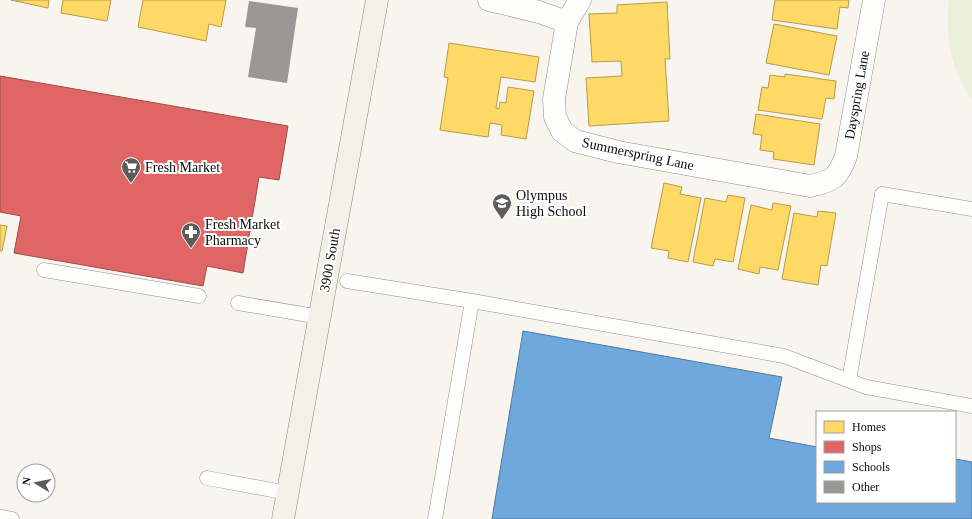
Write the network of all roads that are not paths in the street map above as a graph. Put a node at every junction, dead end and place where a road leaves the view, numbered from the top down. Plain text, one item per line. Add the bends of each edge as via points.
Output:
1 (377, 0) edge
2 (489, 0) edge
3 (580, 0) edge
4 (874, 0) edge
5 (567, 22) junction
6 (826, 182) joint
7 (972, 209) edge
8 (44, 270) dead end
9 (347, 281) dead end
10 (200, 296) dead end
11 (472, 301) junction
12 (238, 303) dead end
13 (320, 317) junction
14 (849, 380) junction
15 (972, 406) edge
16 (207, 478) dead end
17 (288, 493) junction
18 (283, 519) edge
19 (435, 519) edge

1 - 13 main road, 3900 South
2 - 5 street via 539,12
3 - 5 street, Summerspring Lane
4 - 6 street, Dayspring Lane via 846,156 835,177
5 - 6 street, Summerspring Lane via 554,99 554,116 562,131 575,141 618,152 791,184 810,186
7 - 14 lane via 882,194
8 - 10 lane
9 - 11 lane
11 - 14 lane via 784,356
11 - 19 lane
12 - 13 lane
13 - 17 main road, 3900 South
14 - 15 lane via 866,387
16 - 17 lane
17 - 18 main road, 3900 South

